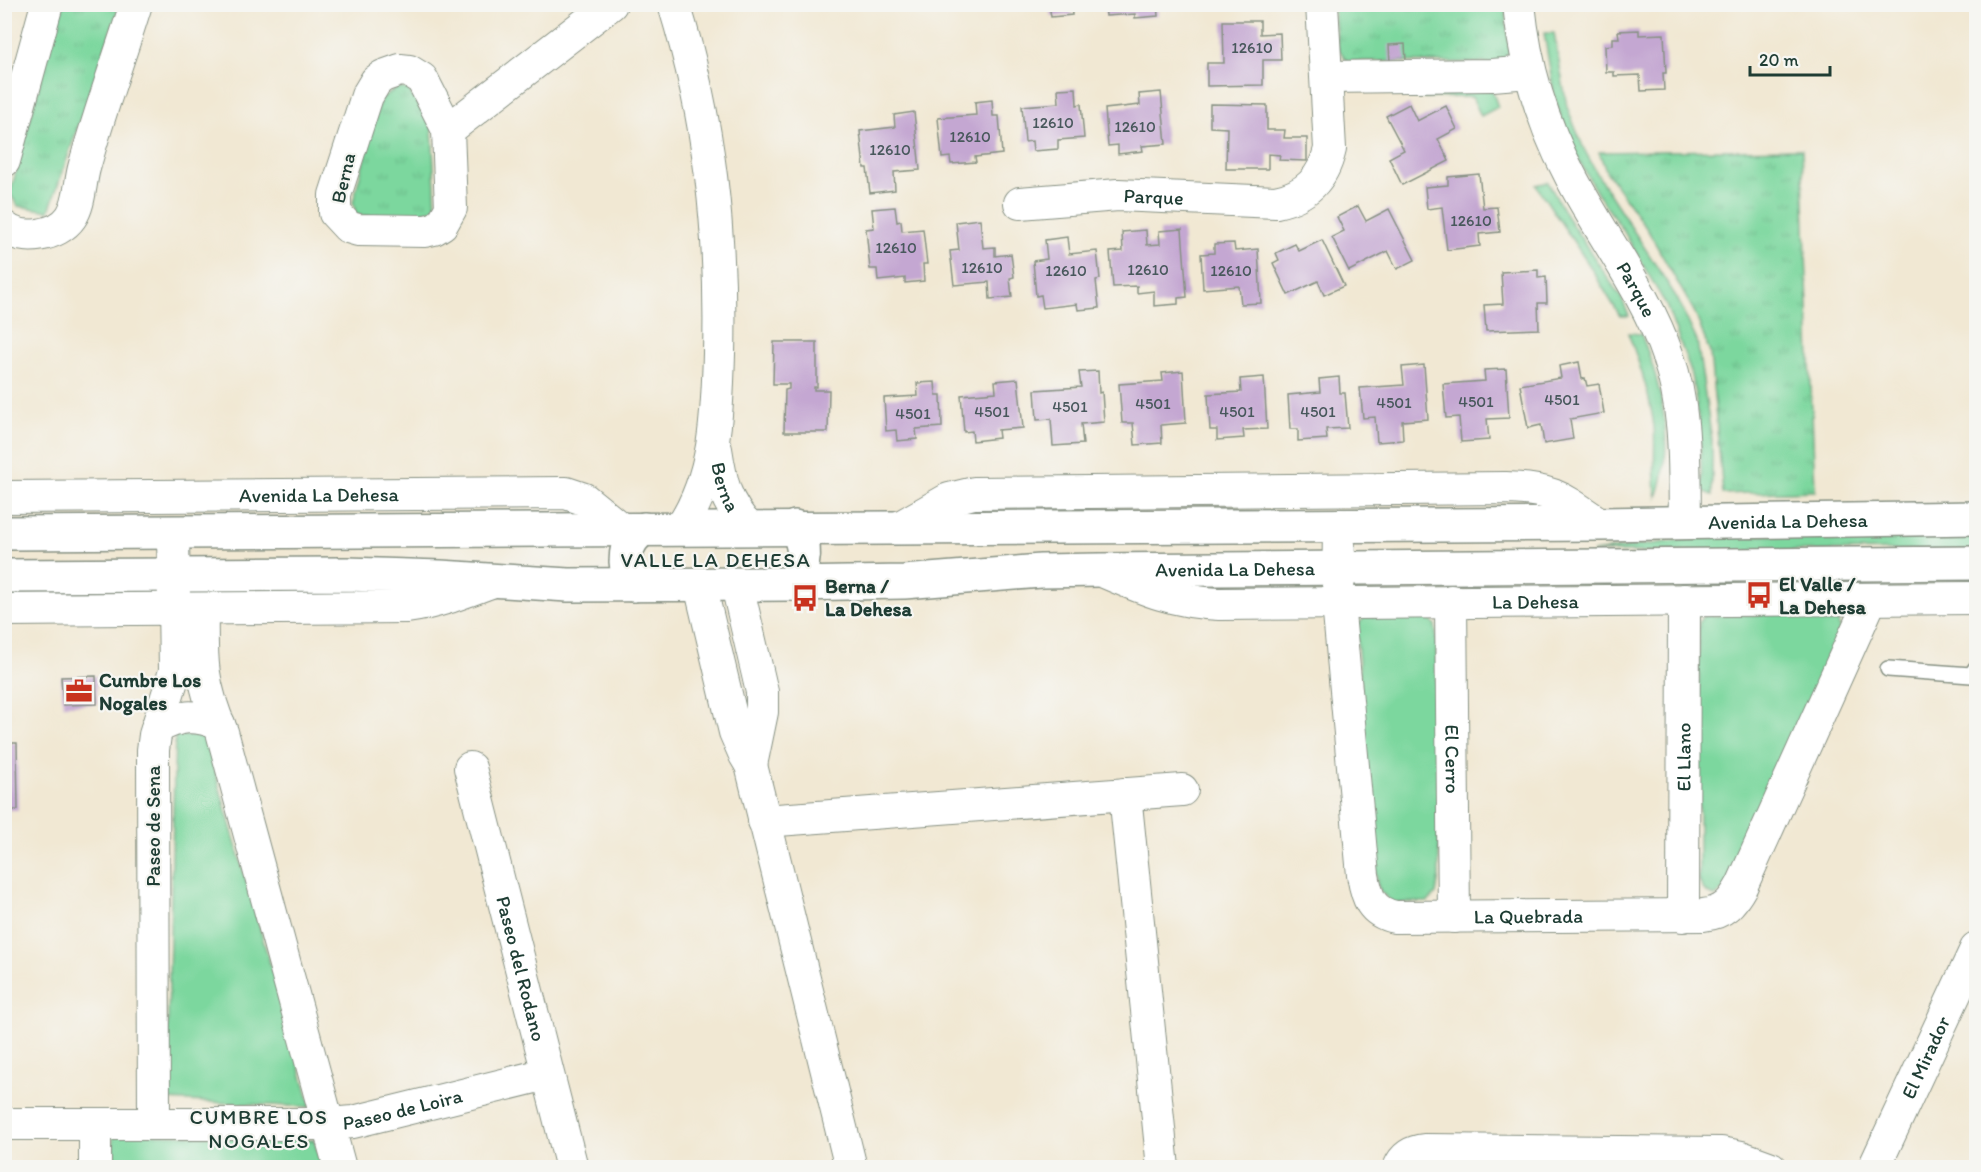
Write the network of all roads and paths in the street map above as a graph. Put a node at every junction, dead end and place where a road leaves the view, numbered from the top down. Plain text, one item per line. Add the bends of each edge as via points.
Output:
1 (47, 4) edge
2 (136, 4) edge
3 (611, 4) edge
4 (674, 4) edge
5 (1322, 4) edge
6 (1519, 4) edge
7 (1530, 72) junction
8 (1327, 77) junction
9 (448, 130) junction
10 (4, 161) edge
11 (1020, 202) dead end
12 (4, 227) edge
13 (715, 439) junction
14 (4, 497) edge
15 (1977, 518) edge
16 (1685, 523) junction
17 (1339, 525) junction
18 (1600, 525) junction
19 (795, 527) junction
20 (900, 527) junction
21 (681, 528) junction
22 (749, 528) junction
23 (632, 529) junction
24 (173, 532) junction
25 (4, 533) edge
26 (1977, 562) edge
27 (1338, 567) junction
28 (1100, 570) junction
29 (173, 575) junction
30 (4, 576) edge
31 (493, 581) junction
32 (633, 585) junction
33 (700, 585) junction
34 (737, 585) junction
35 (792, 585) junction
36 (1976, 598) edge
37 (1872, 599) junction
38 (1684, 600) junction
39 (1451, 601) junction
40 (1338, 603) junction
41 (188, 609) junction
42 (4, 610) edge
43 (1977, 668) edge
44 (1888, 669) dead end
45 (219, 724) junction
46 (157, 728) junction
47 (752, 765) junction
48 (470, 768) dead end
49 (1182, 790) dead end
50 (1125, 794) junction
51 (764, 821) junction
52 (1683, 916) junction
53 (1454, 917) junction
54 (1977, 949) edge
55 (547, 1074) junction
56 (4, 1124) edge
57 (95, 1124) junction
58 (154, 1124) junction
59 (329, 1124) junction
60 (1603, 1160) edge
61 (95, 1167) edge
62 (340, 1167) edge
63 (572, 1167) edge
64 (851, 1167) edge
65 (1163, 1167) edge
66 (1399, 1167) edge
67 (1771, 1167) edge
68 (1874, 1167) edge

1 - 10 street
2 - 12 street via 72,216 55,231 44,234 16,233
3 - 9 street
4 - 13 street, Berna via 700,99 714,195 719,336
5 - 8 street, Parque
6 - 7 street, Parque
7 - 8 street
7 - 16 street, Parque via 1552,140 1650,314 1669,358 1681,414
8 - 11 street, Parque via 1331,132 1327,163 1311,187 1288,200 1118,195
9 - 9 street, Berna via 427,86 416,74 400,70 383,75 367,96 335,195 335,213 340,221 369,232 425,231 442,224 451,208
13 - 21 street, Berna via 699,498
13 - 22 street, Berna via 722,485
14 - 23 street, Avenida La Dehesa via 566,493 584,499
15 - 16 street, Avenida La Dehesa
16 - 18 street, Avenida La Dehesa
17 - 18 street, Avenida La Dehesa
17 - 20 street, Avenida La Dehesa
17 - 27 street, La Quebrada
18 - 20 street, Avenida La Dehesa via 1552,493 1506,488 974,493 949,499
19 - 20 street, Avenida La Dehesa
19 - 22 street, Avenida La Dehesa
19 - 35 street via 803,543 804,563
21 - 22 street, Avenida La Dehesa
21 - 23 street, Avenida La Dehesa
23 - 24 street, Avenida La Dehesa
23 - 32 street via 626,569
24 - 25 street, Avenida La Dehesa
24 - 29 street, Paseo de Sena
26 - 27 street, Avenida La Dehesa
27 - 28 street, Avenida La Dehesa
27 - 40 street, La Quebrada
28 - 35 street, Avenida La Dehesa
28 - 40 street, La Dehesa via 1161,595 1199,603
29 - 30 street, Avenida La Dehesa
29 - 31 street, Avenida La Dehesa via 367,574
29 - 41 street, Paseo de Sena
31 - 32 street, Avenida La Dehesa
31 - 41 street, Avenida La Dehesa via 407,608
32 - 33 street, Avenida La Dehesa
33 - 34 street, Avenida La Dehesa
33 - 47 street via 735,732
34 - 35 street, Avenida La Dehesa
34 - 47 street via 762,692
36 - 37 street, La Dehesa
37 - 38 street, La Dehesa
37 - 52 street, La Quebrada via 1735,897 1722,911
38 - 39 street, La Dehesa
38 - 52 street, El Llano
39 - 40 street, La Dehesa
39 - 53 street, El Cerro
40 - 53 street, La Quebrada via 1365,890 1383,915
41 - 42 street, Avenida La Dehesa
41 - 45 street, Paseo de Sena via 204,683
41 - 46 street, Paseo de Sena via 175,671
43 - 44 lane via 1971,675
45 - 46 street via 189,716
45 - 59 street, Paseo de Sena
46 - 58 street, Paseo de Sena via 153,750
47 - 51 street
48 - 55 street, Paseo del Rodano
49 - 50 street
50 - 51 street
50 - 65 street
51 - 64 street
52 - 53 street, La Quebrada
54 - 68 street, El Mirador
55 - 59 street, Paseo de Loira via 378,1117
55 - 63 street, Paseo del Rodano
56 - 57 street, Paseo de Loira
57 - 58 street, Paseo de Loira
57 - 61 street
58 - 59 street, Paseo de Loira
59 - 62 street, Paseo de Sena
60 - 66 street via 1425,1149 1409,1155
60 - 67 street via 1721,1154

